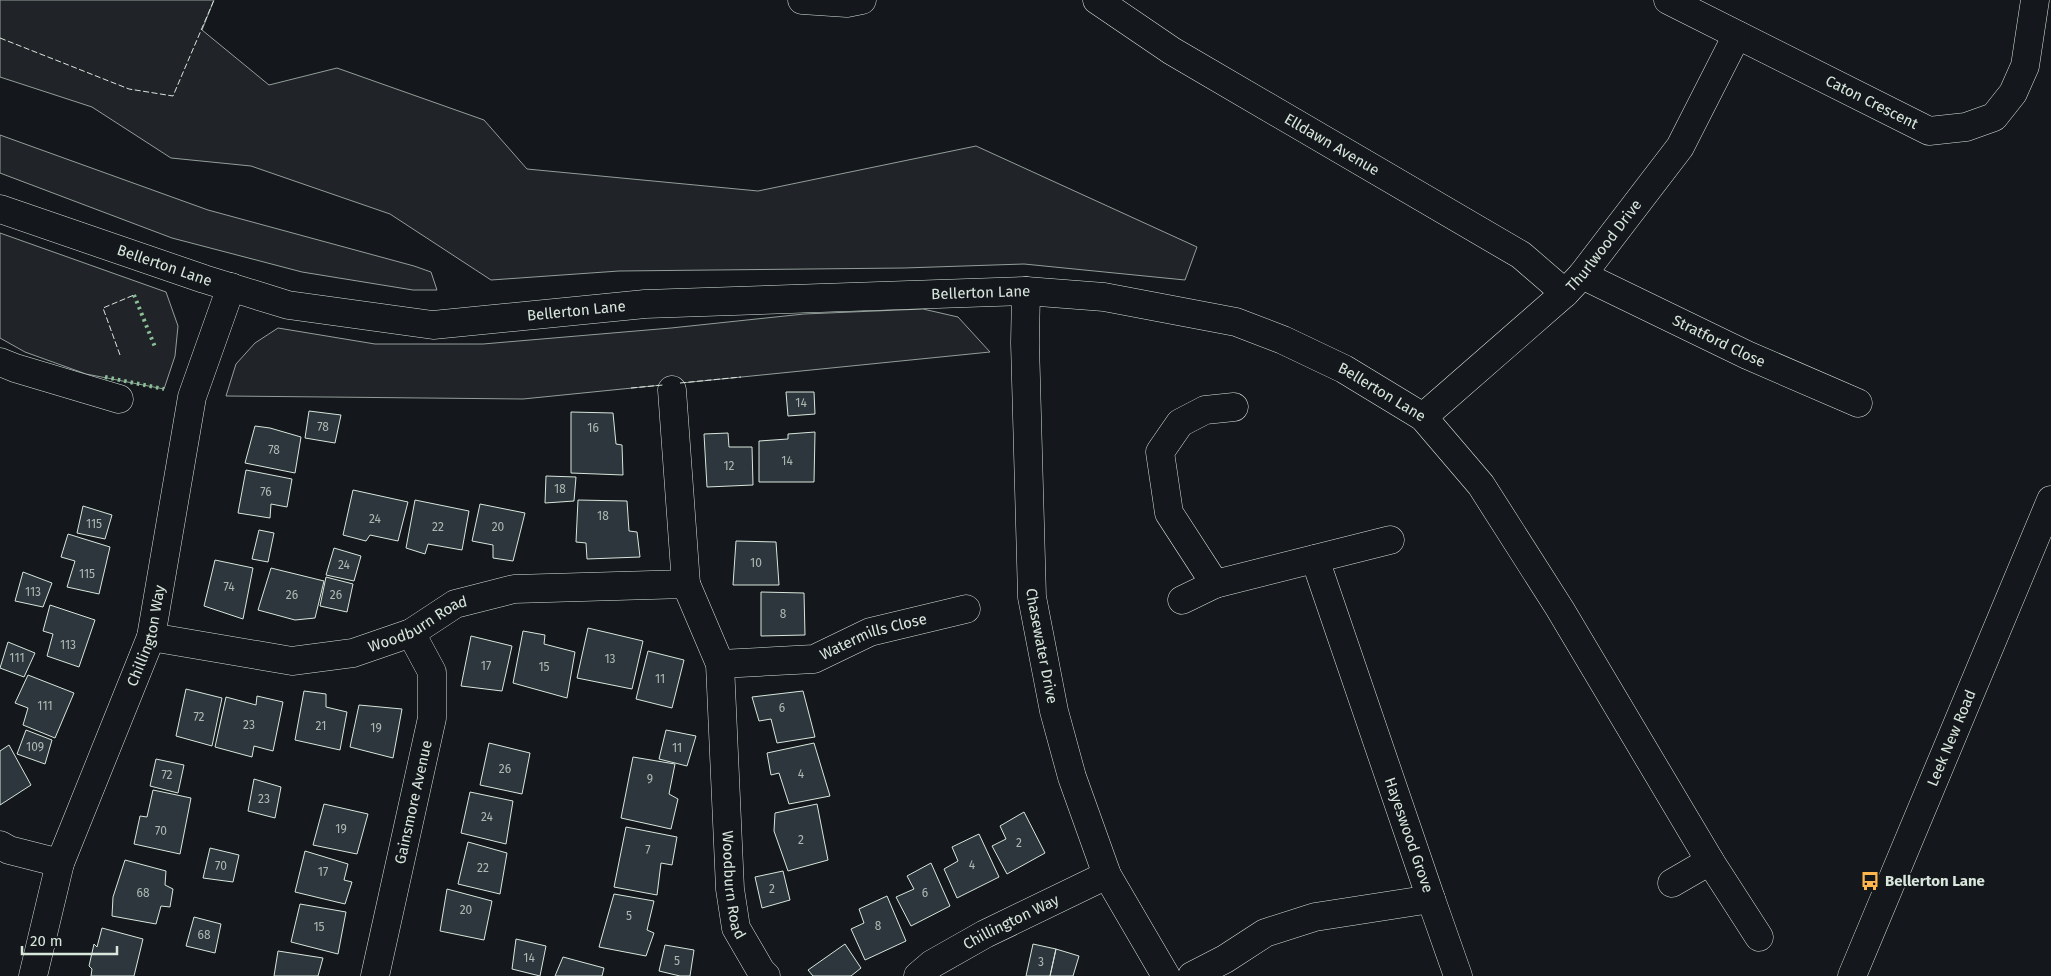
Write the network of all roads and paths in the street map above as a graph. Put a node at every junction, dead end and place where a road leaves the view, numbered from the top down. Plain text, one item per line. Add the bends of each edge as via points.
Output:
1 (802, 0) edge
2 (862, 0) edge
3 (1097, 0) edge
4 (1668, 0) edge
5 (2035, 0) edge
6 (1737, 35) junction
7 (0, 209) edge
8 (1574, 284) junction
9 (231, 287) junction
10 (1026, 291) junction
11 (0, 362) edge
12 (672, 390) dead end
13 (119, 399) dead end
14 (1858, 403) dead end
15 (1234, 408) dead end
16 (1423, 417) junction
17 (2051, 500) edge
18 (1390, 540) dead end
19 (1315, 559) junction
20 (686, 584) junction
21 (1215, 584) junction
22 (1182, 600) dead end
23 (966, 609) dead end
24 (411, 633) junction
25 (151, 637) junction
26 (720, 664) junction
27 (0, 845) edge
28 (1710, 861) junction
29 (60, 863) junction
30 (1107, 875) junction
31 (1672, 883) dead end
32 (1431, 899) junction
33 (1759, 937) dead end
34 (33, 976) edge
35 (375, 976) edge
36 (766, 976) edge
37 (918, 976) edge
38 (1166, 976) edge
39 (1192, 976) edge
40 (1458, 976) edge
41 (1852, 976) edge

1 - 2 main road via 847,3
3 - 8 main road, Elldawn Avenue via 1172,51
4 - 6 main road, Caton Crescent
5 - 6 main road, Caton Crescent via 2025,66 2013,93 1994,116 1966,128 1929,131
6 - 8 main road, Thurlwood Drive via 1680,147
7 - 9 main road, Bellerton Lane
8 - 14 main road, Stratford Close
8 - 16 main road, Thurlwood Drive
9 - 10 main road, Bellerton Lane via 288,305 433,325 645,304
9 - 25 main road, Chillington Way via 192,397
10 - 16 main road, Bellerton Lane via 1104,297 1236,322 1344,369
10 - 30 main road, Chasewater Drive via 1032,597 1054,711 1072,777
11 - 13 main road
12 - 20 main road, Woodburn Road
15 - 21 main road via 1205,410 1180,424 1160,452 1170,512
16 - 28 main road, Bellerton Lane via 1481,485 1565,618
17 - 41 main road, Leek New Road
18 - 19 main road
19 - 21 main road
19 - 32 main road, Hayeswood Grove
20 - 24 main road, Woodburn Road via 514,589 455,604
20 - 26 main road, Woodburn Road
21 - 22 main road
23 - 26 main road, Watermills Close via 870,632 814,659
24 - 25 main road, Woodburn Road via 353,653 292,661
24 - 35 main road, Gainsmore Avenue via 432,672 432,718
25 - 29 main road, Chillington Way
26 - 36 main road, Woodburn Road via 730,890 736,928
27 - 29 main road
28 - 31 main road
28 - 33 main road, Bellerton Lane
29 - 34 main road, Chillington Way
30 - 37 main road, Chillington Way via 986,934 932,964
30 - 38 main road, Chasewater Drive
32 - 39 main road, Hayeswood Grove via 1315,917 1266,933
32 - 40 main road

